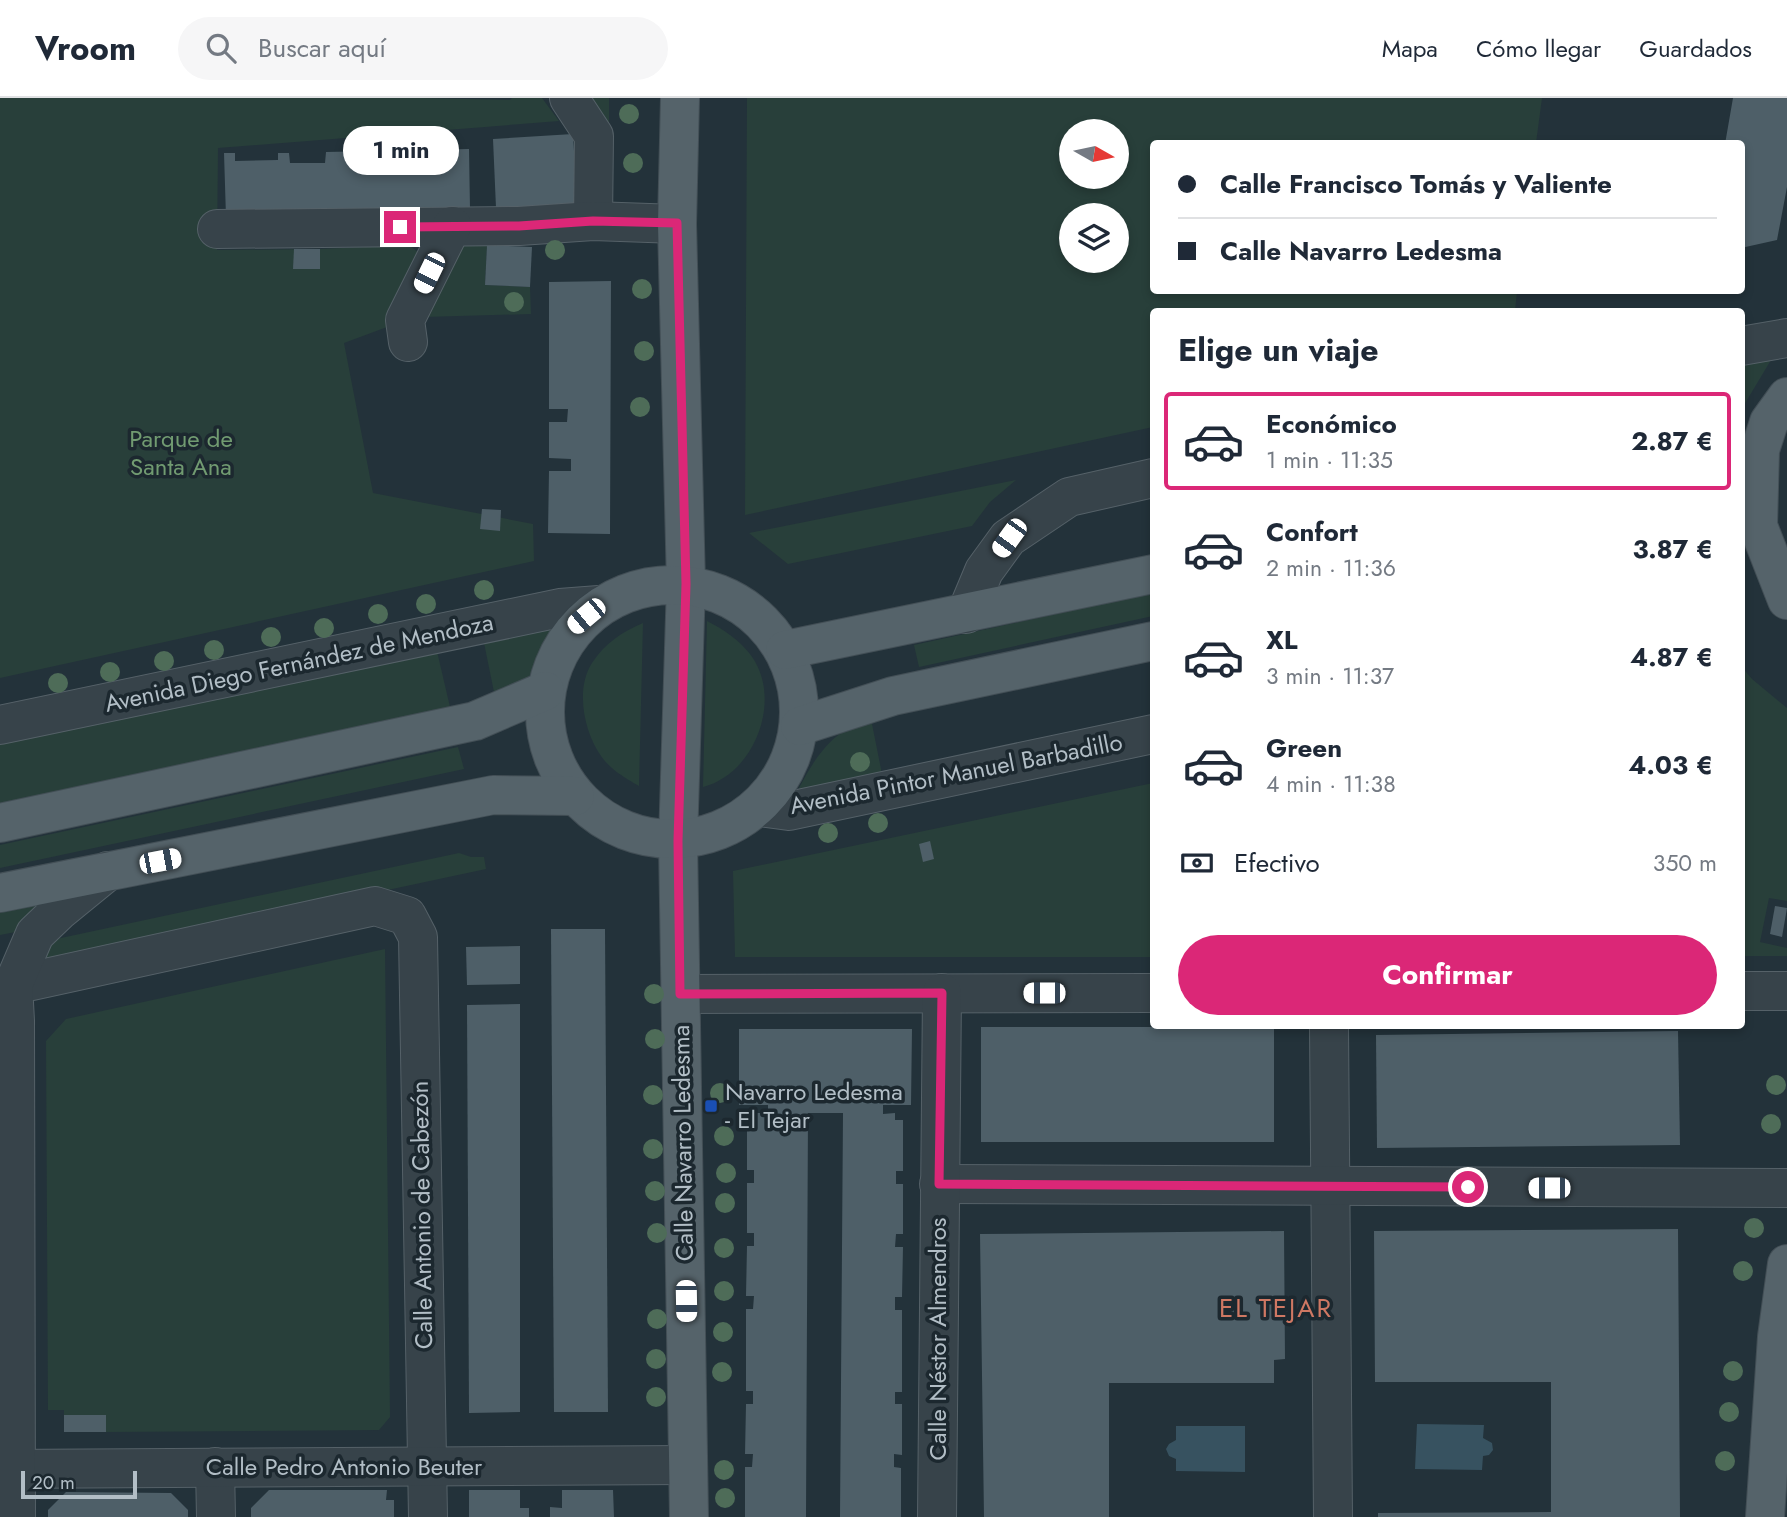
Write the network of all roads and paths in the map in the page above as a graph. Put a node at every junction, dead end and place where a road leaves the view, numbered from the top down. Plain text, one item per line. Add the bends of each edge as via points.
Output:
1 (569, 98) edge
2 (680, 98) edge
3 (593, 221) junction
4 (677, 223) junction
5 (452, 226) junction
6 (217, 229) dead end
7 (1787, 338) edge
8 (408, 342) dead end
9 (1745, 345) edge
10 (1787, 397) edge
11 (1751, 452) edge
12 (1150, 479) edge
13 (1749, 525) edge
14 (1150, 575) edge
15 (686, 584) junction
16 (1787, 600) edge
17 (599, 605) junction
18 (966, 614) junction
19 (1150, 642) edge
20 (785, 650) junction
21 (545, 691) junction
22 (0, 725) edge
23 (800, 726) junction
24 (1150, 735) edge
25 (575, 796) junction
26 (759, 807) junction
27 (0, 823) edge
28 (678, 841) junction
29 (108, 871) junction
30 (0, 893) edge
31 (7, 986) edge
32 (1745, 991) edge
33 (1787, 991) edge
34 (942, 993) junction
35 (1150, 993) edge
36 (680, 994) junction
37 (1329, 1029) edge
38 (939, 1184) junction
39 (1330, 1186) junction
40 (1787, 1188) edge
41 (1787, 1264) edge
42 (688, 1465) junction
43 (427, 1466) junction
44 (215, 1467) junction
45 (7, 1469) edge
46 (16, 1517) edge
47 (216, 1517) edge
48 (428, 1517) edge
49 (688, 1517) edge
50 (937, 1517) edge
51 (1333, 1517) edge
52 (1765, 1517) edge

1 - 3 street via 594,136
2 - 4 main road, Calle Navarro Ledesma
3 - 4 street
3 - 5 street
4 - 15 main road, Calle Navarro Ledesma
5 - 6 street
5 - 8 street via 405,320
7 - 9 street
10 - 11 main road
11 - 13 main road
12 - 18 street via 1069,497 1009,538 985,570
13 - 16 main road
14 - 18 main road
15 - 17 main road via 623,593
15 - 20 main road via 750,609
15 - 28 main road, Calle Navarro Ledesma
17 - 21 main road via 573,627
17 - 22 street, Avenida Diego Fernández de Mendoza via 560,608
18 - 20 main road
19 - 23 main road via 916,691
20 - 23 main road via 798,687
21 - 25 main road via 549,747
21 - 27 main road via 475,721
23 - 26 main road via 788,767
24 - 26 street, Avenida Pintor Manuel Barbadillo via 789,811
25 - 28 main road via 612,825
25 - 29 main road via 493,795
26 - 28 main road via 722,828
28 - 36 main road, Calle Navarro Ledesma
29 - 30 main road
29 - 31 street via 35,934
31 - 43 street, Calle Antonio de Cabezón via 375,906 407,916 418,937
31 - 45 street via 15,1073
32 - 33 street
34 - 35 street
34 - 36 street
34 - 38 street, Calle Néstor Almendros
36 - 42 main road, Calle Navarro Ledesma
37 - 39 street
38 - 39 street
38 - 50 street, Calle Néstor Almendros
39 - 40 street
39 - 51 street
41 - 52 main road via 1777,1337
42 - 43 street, Calle Pedro Antonio Beuter
42 - 49 main road, Calle Navarro Ledesma
43 - 44 street, Calle Pedro Antonio Beuter
43 - 48 street, Calle Antonio de Cabezón
44 - 45 street, Calle Pedro Antonio Beuter
44 - 47 street
45 - 46 street

